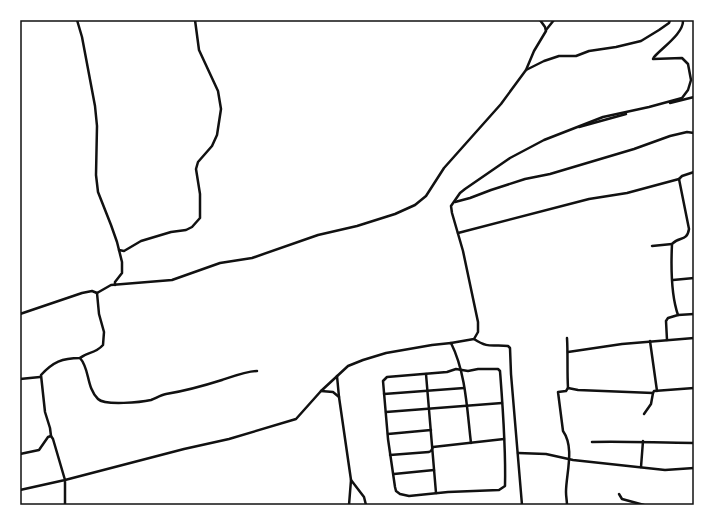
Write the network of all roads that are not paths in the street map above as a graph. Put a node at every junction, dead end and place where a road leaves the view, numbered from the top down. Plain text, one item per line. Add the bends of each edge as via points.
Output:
1 (77, 20) edge
2 (195, 20) edge
3 (540, 20) edge
4 (554, 20) edge
5 (670, 20) edge
6 (683, 20) edge
7 (546, 31) junction
8 (526, 70) junction
9 (694, 97) edge
10 (569, 130) junction
11 (694, 133) edge
12 (694, 172) edge
13 (679, 179) junction
14 (455, 202) junction
15 (458, 233) junction
16 (672, 244) junction
17 (652, 246) dead end
18 (120, 250) junction
19 (694, 278) edge
20 (673, 280) junction
21 (115, 285) junction
22 (97, 293) junction
23 (20, 314) edge
24 (694, 314) edge
25 (678, 315) junction
26 (474, 338) junction
27 (567, 338) dead end
28 (694, 338) edge
29 (667, 340) junction
30 (650, 341) junction
31 (451, 343) junction
32 (568, 352) junction
33 (80, 358) junction
34 (460, 369) junction
35 (257, 372) dead end
36 (426, 374) junction
37 (336, 376) junction
38 (40, 377) junction
39 (20, 379) edge
40 (464, 388) junction
41 (568, 388) junction
42 (694, 388) edge
43 (321, 391) junction
44 (427, 391) junction
45 (657, 391) junction
46 (653, 393) junction
47 (384, 394) junction
48 (339, 397) junction
49 (502, 404) junction
50 (467, 405) junction
51 (429, 409) junction
52 (386, 412) junction
53 (644, 414) dead end
54 (431, 430) junction
55 (388, 434) junction
56 (51, 436) junction
57 (504, 440) junction
58 (643, 441) junction
59 (471, 442) junction
60 (592, 442) dead end
61 (694, 443) edge
62 (432, 449) junction
63 (518, 453) junction
64 (20, 454) edge
65 (390, 455) junction
66 (570, 459) junction
67 (641, 467) junction
68 (694, 468) edge
69 (434, 470) junction
70 (394, 474) junction
71 (65, 480) junction
72 (351, 480) junction
73 (20, 490) edge
74 (436, 493) junction
75 (619, 494) dead end
76 (65, 505) edge
77 (349, 505) edge
78 (366, 505) edge
79 (522, 505) edge
80 (567, 505) edge
81 (644, 505) edge

1 - 18 street via 98,126 98,192
2 - 18 street via 199,50 218,91 221,109 217,135 196,169 200,218 186,230 141,241 124,251
3 - 7 street
4 - 7 street
5 - 8 street via 641,41 576,56 559,56 544,60
6 - 10 street via 680,32 653,59 682,58 688,64 691,80 682,98 602,117
7 - 8 street
8 - 21 street via 501,104 444,168 426,196 415,205 395,214 318,235 252,258 220,263 172,280
9 - 10 street
10 - 14 street via 510,158 460,193
11 - 14 street via 670,136
12 - 13 street
13 - 15 street
13 - 16 street via 689,229 685,238 675,240
14 - 15 street via 451,208
15 - 26 street via 478,322 478,332
16 - 17 street
16 - 20 street
18 - 21 street via 122,273
19 - 20 street
20 - 25 street
21 - 22 street
22 - 23 street via 82,293
22 - 33 street via 104,343 98,351
24 - 25 street
25 - 29 street via 666,321
26 - 31 street
26 - 63 street via 487,346 499,345 510,348
27 - 32 street
28 - 29 street
29 - 30 street
30 - 32 street
30 - 45 street
31 - 34 street
31 - 37 street via 424,346 363,360 348,366
32 - 41 street
33 - 35 street via 93,392 98,400 108,404 151,400 245,373
33 - 38 street via 48,366
34 - 36 street
34 - 40 street
34 - 49 street via 498,369 502,381
36 - 44 street
36 - 47 street via 387,377 383,381
37 - 43 street
37 - 48 street
38 - 39 street
38 - 56 street
40 - 44 street
40 - 50 street
41 - 46 street
41 - 66 street via 566,391 558,392 558,396
42 - 45 street
43 - 48 street via 333,392
43 - 71 street via 296,419 229,439
44 - 47 street
44 - 51 street
45 - 46 street
46 - 53 street via 651,404
47 - 52 street
48 - 72 street
49 - 50 street
49 - 57 street
50 - 51 street
50 - 59 street
51 - 52 street
51 - 54 street
52 - 55 street
54 - 55 street
54 - 62 street
55 - 65 street
56 - 64 street via 39,450
56 - 71 street
57 - 59 street
57 - 74 street via 505,486 502,490
58 - 60 street
58 - 61 street
58 - 67 street
59 - 62 street
62 - 65 street via 429,452
62 - 69 street
63 - 66 street via 546,454
63 - 79 street
65 - 70 street
66 - 67 street
66 - 80 street
67 - 68 street via 665,470
69 - 70 street
69 - 74 street
70 - 74 street via 395,488 400,494 409,496
71 - 73 street
71 - 76 street
72 - 77 street
72 - 78 street via 364,497
75 - 81 street via 622,499

